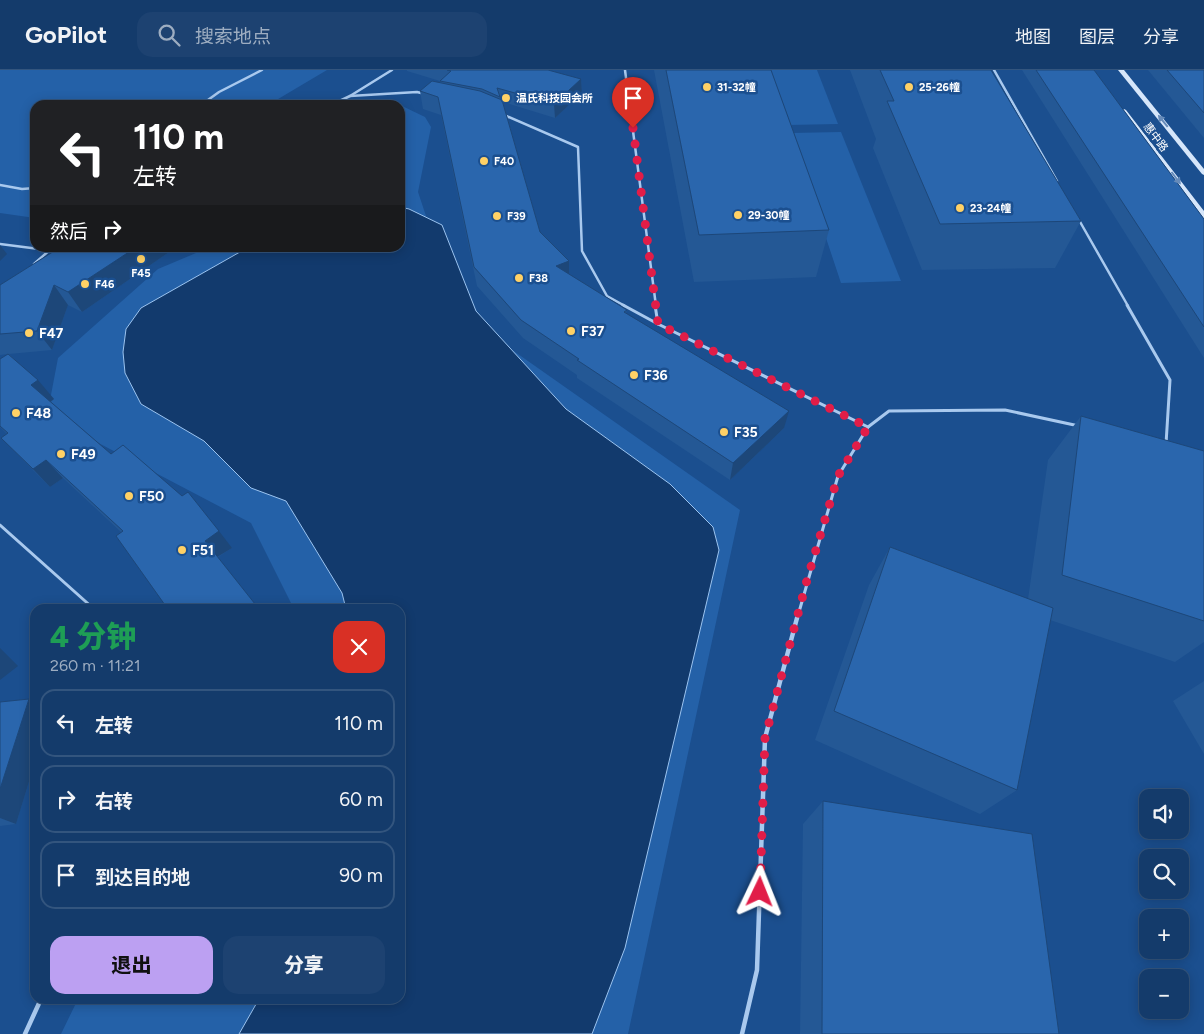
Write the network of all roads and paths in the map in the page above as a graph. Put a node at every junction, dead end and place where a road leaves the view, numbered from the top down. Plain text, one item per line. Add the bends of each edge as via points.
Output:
1 (262, 70) edge
2 (392, 70) edge
3 (625, 70) edge
4 (994, 70) edge
5 (1122, 70) edge
6 (426, 94) edge
7 (350, 96) junction
8 (207, 100) edge
9 (342, 100) edge
10 (1122, 108) edge
11 (500, 114) edge
12 (1204, 173) edge
13 (1058, 182) edge
14 (0, 185) edge
15 (30, 188) edge
16 (1077, 216) edge
17 (1204, 216) edge
18 (0, 244) edge
19 (30, 248) edge
20 (45, 252) edge
21 (34, 264) edge
22 (658, 324) junction
23 (1080, 426) edge
24 (868, 427) junction
25 (1156, 443) edge
26 (1166, 445) junction
27 (1173, 449) edge
28 (0, 525) edge
29 (88, 604) edge
30 (39, 1004) edge
31 (25, 1034) edge
32 (742, 1034) edge

1 - 8 lane
2 - 7 lane
3 - 22 lane
4 - 13 lane
12 -> 5 street, 惠中路
6 - 7 lane
7 - 9 lane
10 -> 17 street, 惠中路
11 - 22 lane via 578,147 582,251 607,296
14 - 15 lane
16 - 26 lane via 1170,380
18 - 19 lane
20 - 21 lane
22 - 24 lane
23 - 24 lane via 1005,410 888,411
24 - 32 lane via 838,476 765,738 758,970
25 - 26 lane
26 - 27 lane
28 - 29 lane
30 - 31 lane

